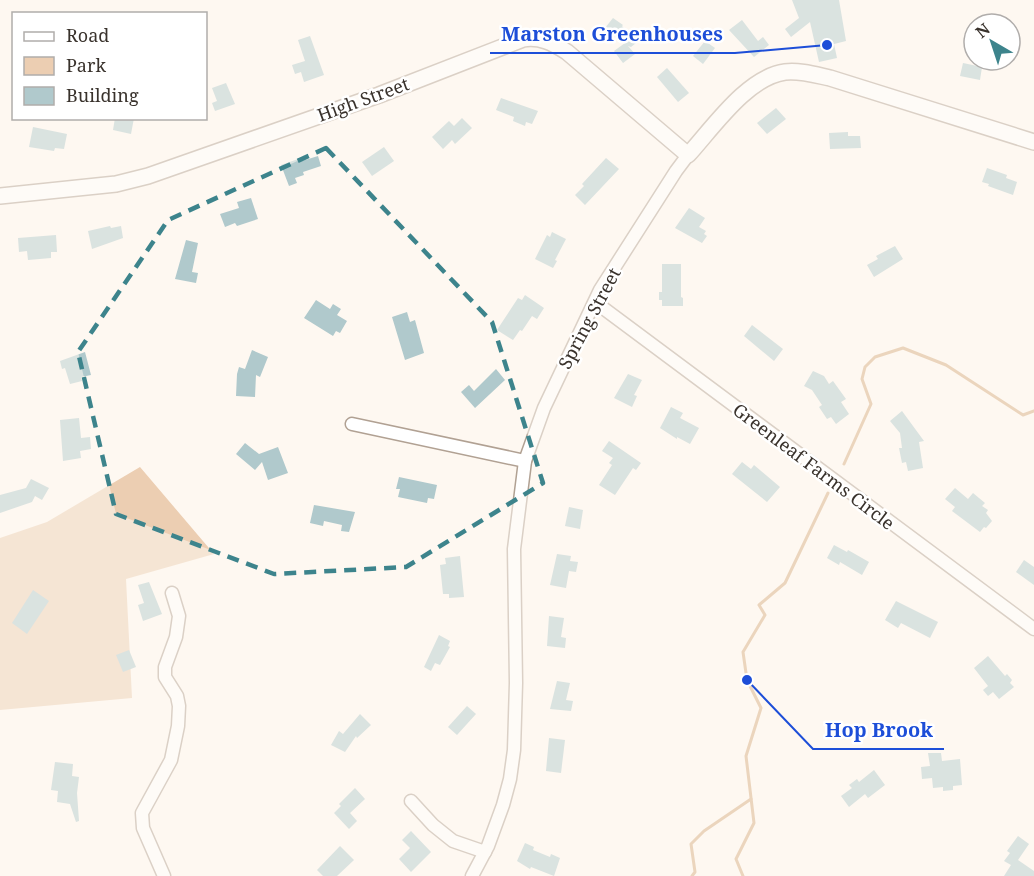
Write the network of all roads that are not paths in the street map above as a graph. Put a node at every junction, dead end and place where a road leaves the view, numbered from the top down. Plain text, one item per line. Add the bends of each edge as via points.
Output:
1 (1034, 142) edge
2 (688, 155) junction
3 (0, 196) edge
4 (595, 302) junction
5 (352, 424) dead end
6 (525, 461) junction
7 (172, 593) dead end
8 (1034, 629) edge
9 (411, 801) dead end
10 (485, 852) junction
11 (164, 876) edge
12 (472, 876) edge

1 - 2 street, Spring Street via 830,78 786,72 766,78 740,97
2 - 3 street, High Street via 567,51 532,37 148,176 116,184
2 - 4 street, Spring Street
4 - 6 street, Spring Street via 544,408
4 - 8 street, Greenleaf Farms Circle
5 - 6 street
6 - 10 street, Spring Street via 514,549 514,750 506,797
7 - 11 street via 179,616 165,677 177,696 178,726 171,759 142,813 143,828
9 - 10 street via 453,841
10 - 12 street, Spring Street

